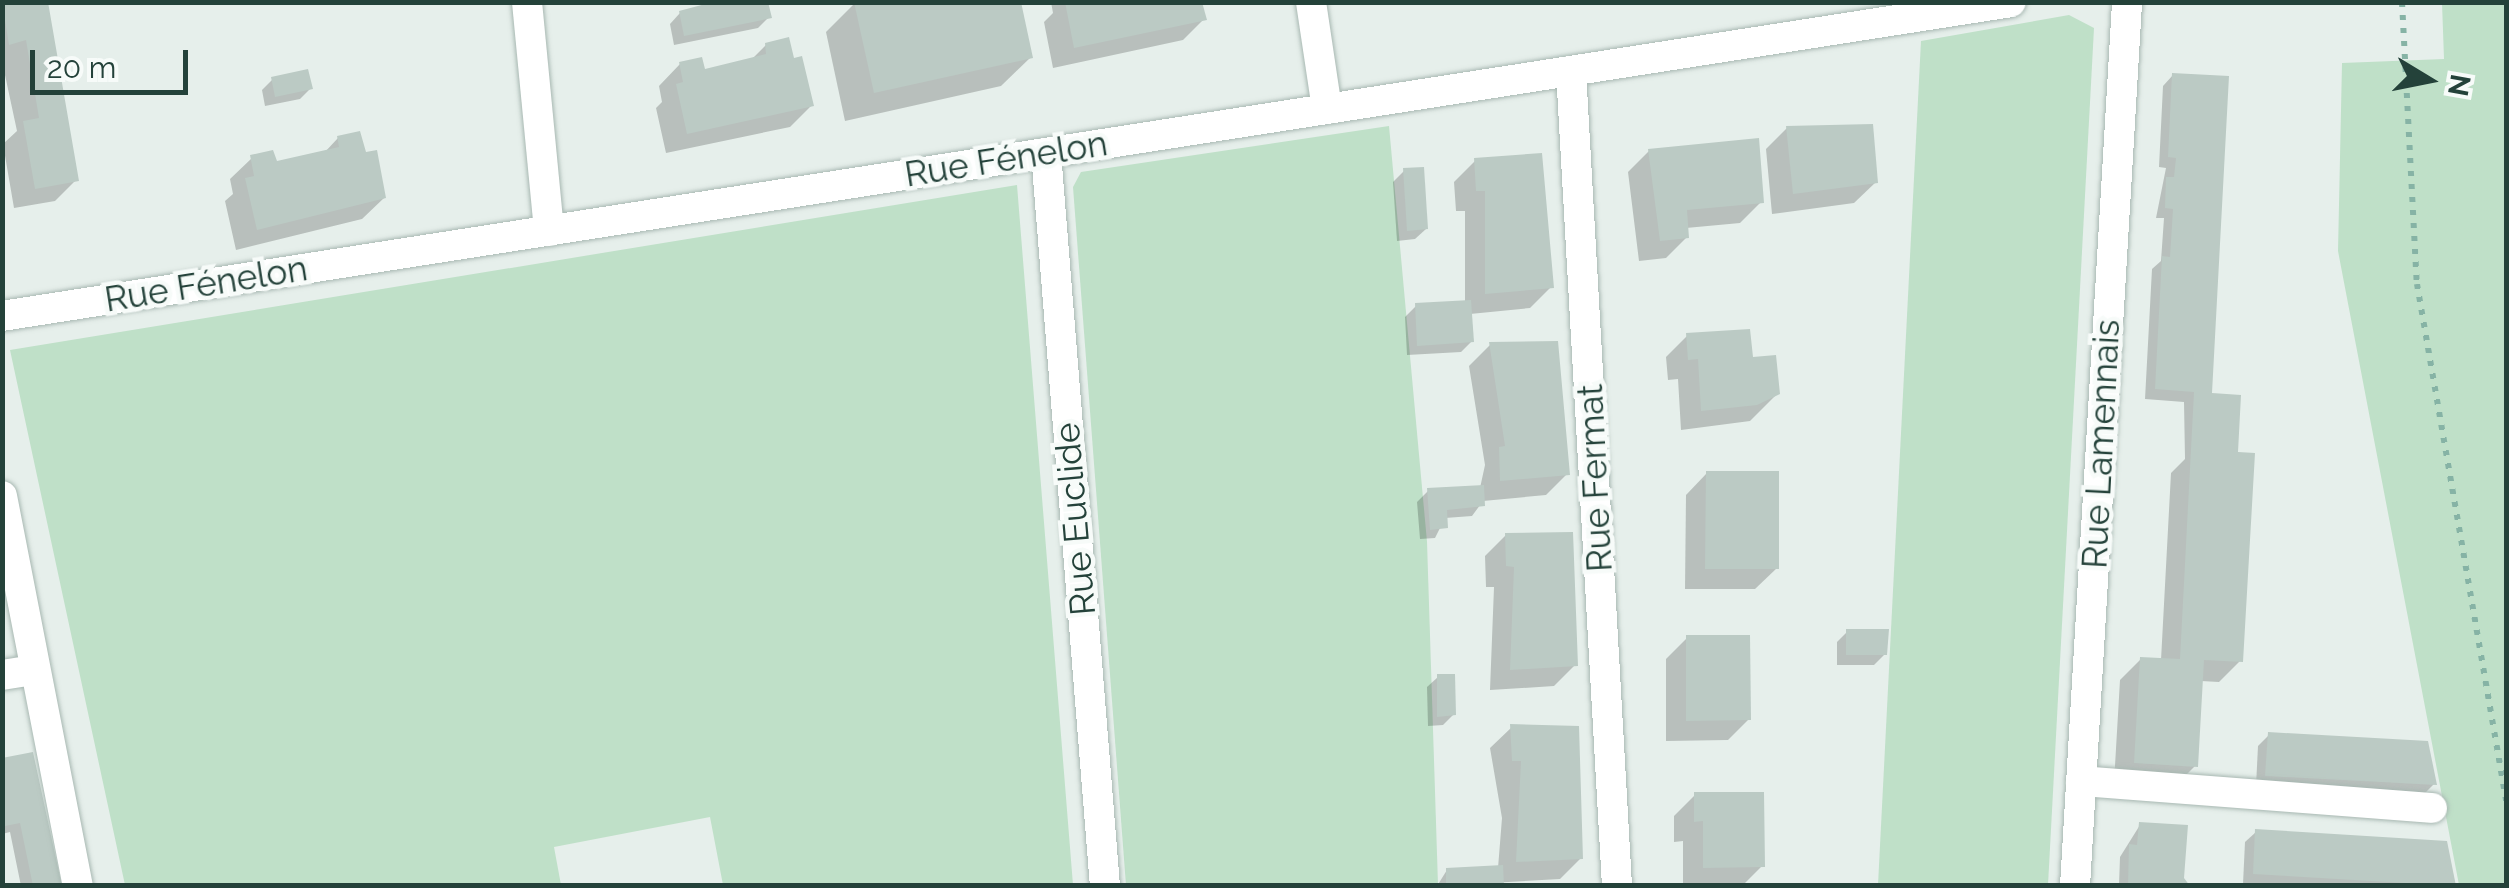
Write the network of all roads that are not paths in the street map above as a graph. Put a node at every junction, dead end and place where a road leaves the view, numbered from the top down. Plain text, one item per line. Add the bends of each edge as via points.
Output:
1 (528, 2) edge
2 (1311, 2) edge
3 (2010, 2) edge
4 (2127, 2) edge
5 (1571, 70) junction
6 (1326, 109) junction
7 (1046, 153) junction
8 (549, 230) junction
9 (2, 316) edge
10 (2, 496) edge
11 (34, 670) junction
12 (2, 675) edge
13 (2081, 781) junction
14 (2432, 808) dead end
15 (78, 886) edge
16 (1104, 886) edge
17 (1617, 886) edge
18 (2076, 886) edge

1 - 8 street
2 - 6 street
3 - 5 street, Rue Fénelon
4 - 13 street, Rue Lamennais
5 - 6 street, Rue Fénelon
5 - 17 street, Rue Fermat
6 - 7 street, Rue Fénelon
7 - 8 street, Rue Fénelon
7 - 16 street, Rue Euclide
8 - 9 street, Rue Fénelon
10 - 11 street
11 - 12 street
11 - 15 street
13 - 14 street
13 - 18 street, Rue Lamennais

